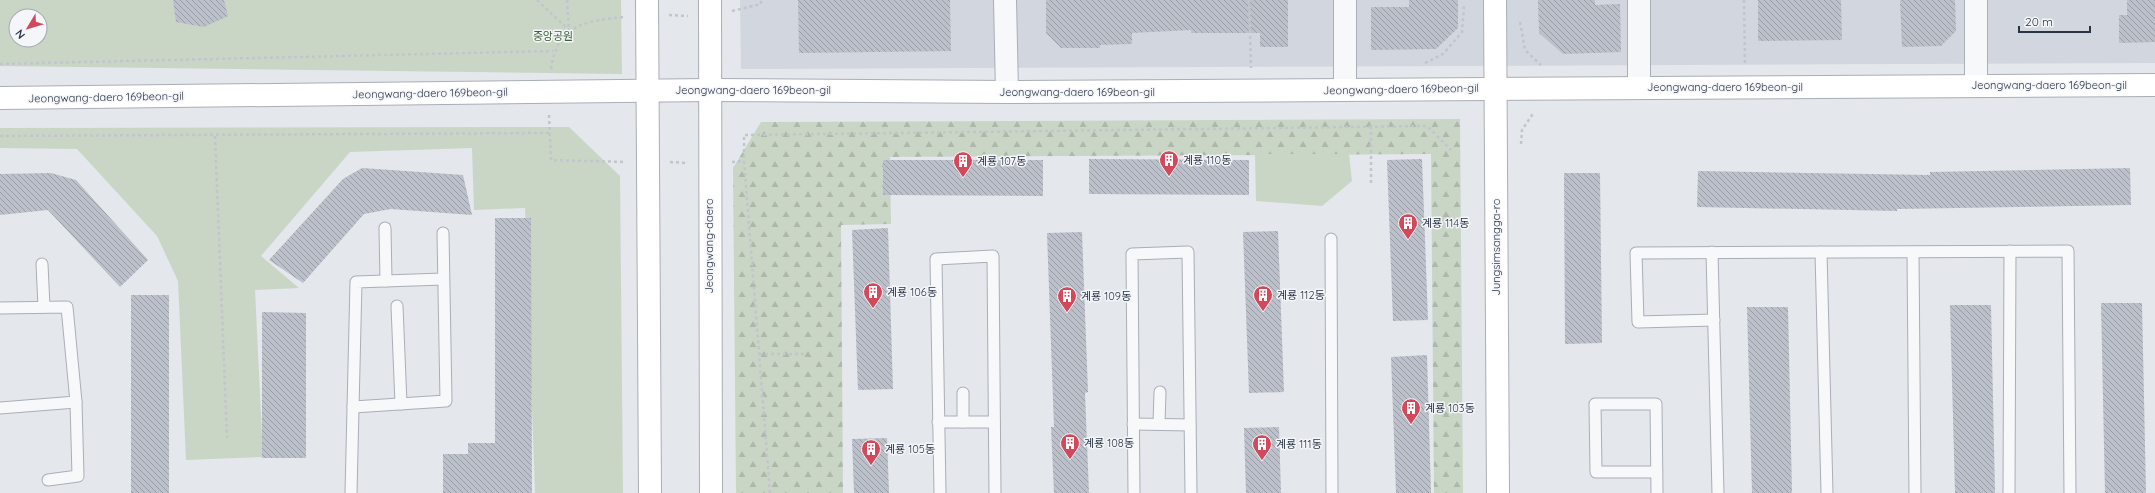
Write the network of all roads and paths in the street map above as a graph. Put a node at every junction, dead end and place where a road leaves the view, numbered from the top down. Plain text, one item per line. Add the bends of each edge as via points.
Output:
1 (537, 0) edge
2 (567, 0) edge
3 (647, 0) edge
4 (710, 0) edge
5 (761, 0) edge
6 (1005, 0) edge
7 (1249, 0) edge
8 (1345, 0) edge
9 (1495, 0) edge
10 (1639, 0) edge
11 (1744, 0) edge
12 (1976, 0) edge
13 (761, 4) dead end
14 (1464, 6) dead end
15 (1520, 19) dead end
16 (553, 51) dead end
17 (1424, 63) dead end
18 (0, 64) edge
19 (1545, 68) dead end
20 (2155, 85) edge
21 (1976, 86) junction
22 (1746, 87) junction
23 (1495, 88) junction
24 (1639, 88) junction
25 (648, 90) junction
26 (709, 90) junction
27 (1345, 90) junction
28 (1251, 91) junction
29 (1007, 92) junction
30 (0, 98) edge
31 (1542, 111) dead end
32 (1371, 126) junction
33 (549, 133) dead end
34 (0, 136) edge
35 (216, 136) junction
36 (1451, 150) dead end
37 (1521, 150) dead end
38 (1371, 186) dead end
39 (385, 228) dead end
40 (443, 233) dead end
41 (1331, 239) dead end
42 (2010, 251) junction
43 (1712, 252) junction
44 (1821, 252) junction
45 (1913, 252) junction
46 (42, 264) dead end
47 (444, 279) junction
48 (386, 281) junction
49 (397, 306) dead end
50 (44, 307) junction
51 (0, 308) edge
52 (1714, 320) junction
53 (759, 354) junction
54 (807, 354) dead end
55 (1160, 392) dead end
56 (963, 393) dead end
57 (76, 402) junction
58 (401, 404) junction
59 (353, 407) junction
60 (0, 408) edge
61 (938, 422) junction
62 (963, 422) junction
63 (994, 422) junction
64 (1133, 424) junction
65 (1159, 424) junction
66 (1190, 425) junction
67 (227, 438) dead end
68 (1656, 472) junction
69 (48, 480) dead end
70 (352, 493) edge
71 (650, 493) edge
72 (711, 493) edge
73 (770, 493) edge
74 (940, 493) edge
75 (995, 493) edge
76 (1134, 493) edge
77 (1191, 493) edge
78 (1332, 493) edge
79 (1498, 493) edge
80 (1657, 493) edge
81 (1718, 493) edge
82 (1827, 493) edge
83 (1915, 493) edge
84 (2010, 493) edge
85 (2070, 493) edge

1 - 2 path via 569,30
3 - 25 street
4 - 26 street, Jeongwang-daero
5 - 13 path
6 - 29 street
7 - 28 path
8 - 27 street
9 - 23 street, Jungsimsangga-ro
10 - 24 street
11 - 22 path
12 - 21 street
14 - 17 path via 1462,32 1443,54
15 - 19 path via 1525,50
16 - 18 path
20 - 21 street, Jeongwang-daero 169beon-gil
21 - 22 street, Jeongwang-daero 169beon-gil
22 - 24 street, Jeongwang-daero 169beon-gil
23 - 24 street, Jeongwang-daero 169beon-gil
23 - 27 street, Jeongwang-daero 169beon-gil
23 - 79 street, Jungsimsangga-ro
25 - 26 street, Jeongwang-daero 169beon-gil
25 - 30 street, Jeongwang-daero 169beon-gil
25 - 71 street
26 - 29 street, Jeongwang-daero 169beon-gil
26 - 72 street, Jeongwang-daero
27 - 28 street, Jeongwang-daero 169beon-gil
28 - 29 street, Jeongwang-daero 169beon-gil
31 - 37 path via 1534,112 1522,130
32 - 36 path via 1427,126
32 - 38 path
32 - 53 path via 744,135
33 - 35 path
34 - 35 path
35 - 67 path
39 - 48 lane
40 - 47 lane
41 - 78 lane
42 - 45 lane
42 - 84 lane
42 - 85 lane via 2068,251
43 - 44 lane
43 - 52 lane
43 - 52 lane via 1636,253 1638,322
44 - 45 lane
44 - 82 lane
45 - 83 lane
46 - 50 lane
47 - 48 lane
47 - 58 lane via 446,401
48 - 59 lane via 356,282
49 - 58 lane
50 - 51 lane
50 - 57 lane via 67,307
52 - 81 lane
53 - 54 path
53 - 73 path
55 - 65 lane
56 - 62 lane
57 - 60 lane
57 - 69 lane via 78,476
58 - 59 lane
59 - 70 lane
61 - 62 lane
61 - 63 lane via 936,259 993,256
61 - 74 lane
62 - 63 lane
63 - 75 lane
64 - 65 lane
64 - 66 lane via 1132,254 1188,252
64 - 76 lane
65 - 66 lane
66 - 77 lane
68 - 68 lane via 1656,404 1595,404 1596,472
68 - 80 lane

